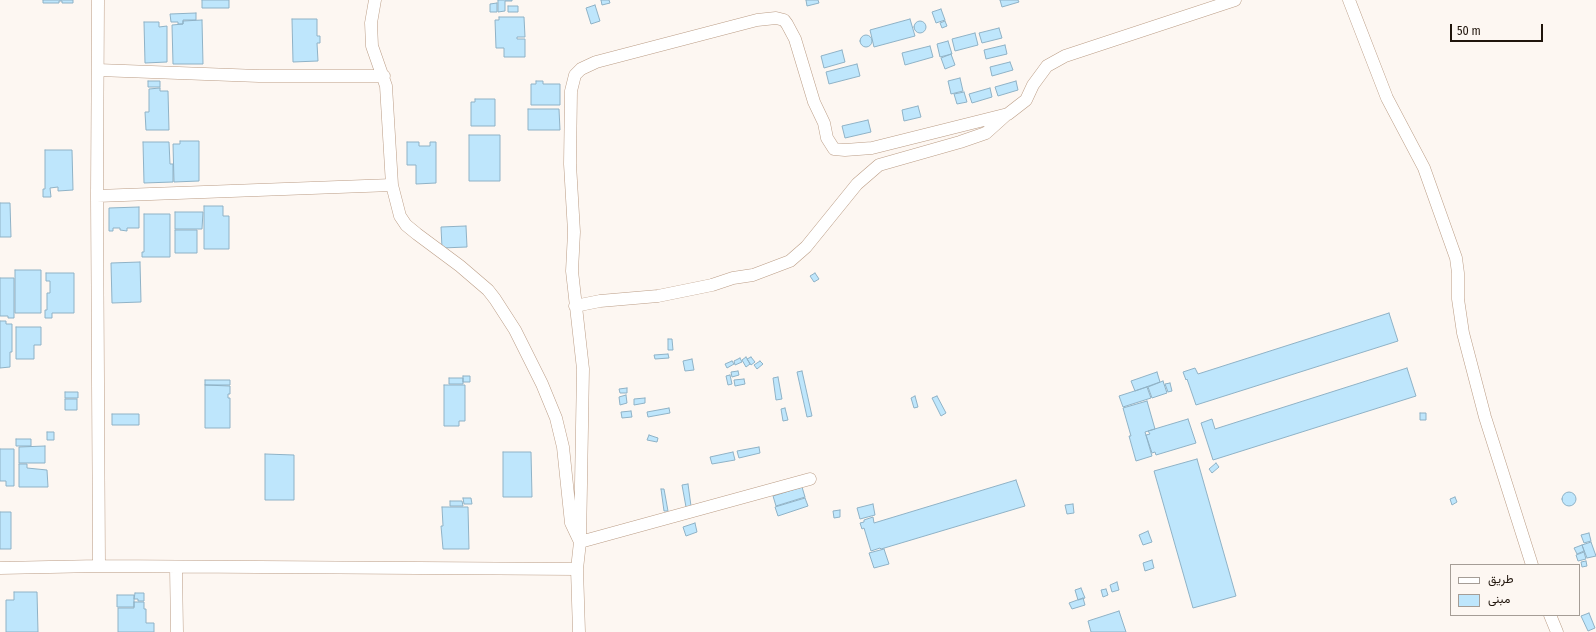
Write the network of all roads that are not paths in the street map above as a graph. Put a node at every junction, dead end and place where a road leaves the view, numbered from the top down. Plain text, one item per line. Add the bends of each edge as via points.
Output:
1 (98, 0) edge
2 (376, 0) edge
3 (1235, 0) edge
4 (1349, 0) edge
5 (98, 70) junction
6 (384, 76) junction
7 (1008, 114) junction
8 (392, 185) junction
9 (97, 196) junction
10 (575, 306) junction
11 (810, 479) dead end
12 (580, 542) junction
13 (1532, 564) edge
14 (99, 566) junction
15 (176, 567) junction
16 (0, 568) edge
17 (577, 569) junction
18 (1550, 616) edge
19 (177, 632) edge
20 (579, 632) edge
21 (1557, 632) edge

1 - 5 street
2 - 6 street via 370,24 372,46
3 - 7 street via 1064,56 1048,66 1033,85 1026,100
4 - 13 street via 1387,98 1424,168 1456,258 1458,299 1464,333 1485,417
5 - 6 street via 259,76
5 - 9 street
6 - 8 street
7 - 10 street via 986,133 879,164 858,184 806,247 790,261 753,275 712,285 658,296
7 - 10 street via 872,148 834,149 827,138 824,122 814,102 794,39 784,20 776,18 757,20 586,66 575,75 571,103 570,164 574,232 572,271
8 - 9 street
8 - 12 street via 400,216 406,225 488,290 504,312 527,353 556,418 563,447 571,524
9 - 14 street
10 - 12 street via 583,369
11 - 12 street
12 - 17 street
14 - 15 street
14 - 16 street
15 - 17 street
15 - 19 street
17 - 20 street
18 - 21 street

